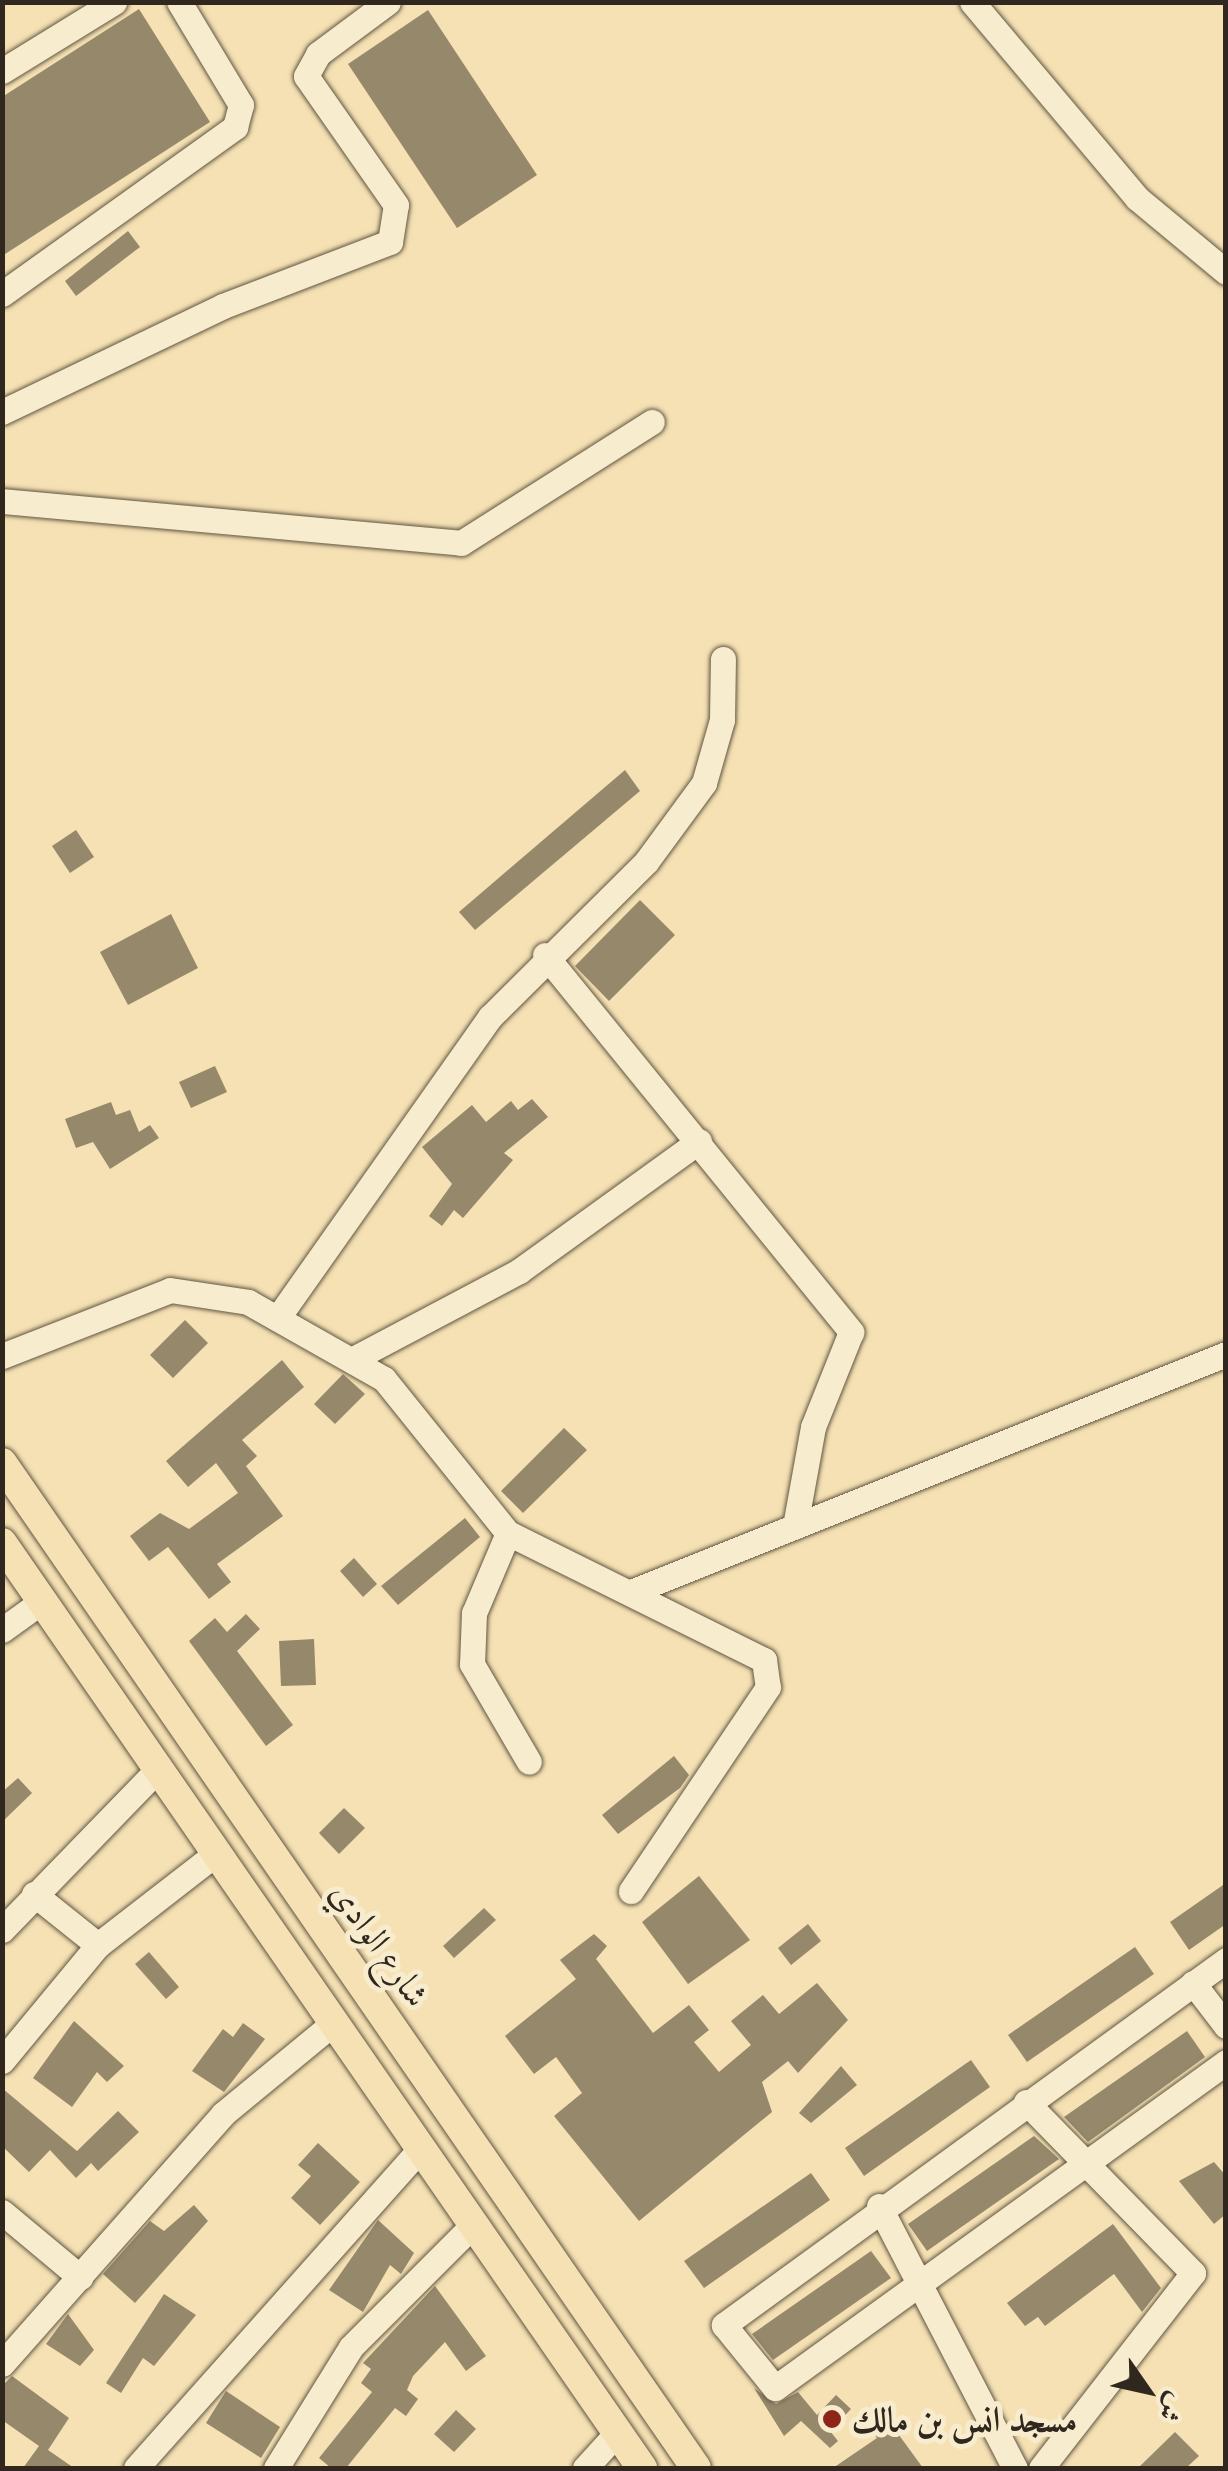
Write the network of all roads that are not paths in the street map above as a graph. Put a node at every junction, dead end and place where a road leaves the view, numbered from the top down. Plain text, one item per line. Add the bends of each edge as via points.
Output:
1 (114, 2) edge
2 (179, 2) edge
3 (388, 2) edge
4 (972, 2) edge
5 (2, 71) edge
6 (1226, 272) edge
7 (2, 294) edge
8 (2, 412) edge
9 (652, 422) dead end
10 (2, 502) edge
11 (723, 659) dead end
12 (545, 956) junction
13 (699, 1141) junction
14 (279, 1316) junction
15 (1226, 1354) edge
16 (2, 1356) edge
17 (355, 1358) junction
18 (2, 1463) edge
19 (795, 1526) junction
20 (508, 1533) junction
21 (2, 1543) edge
22 (631, 1592) junction
23 (42, 1602) junction
24 (2, 1630) edge
25 (529, 1762) dead end
26 (158, 1770) junction
27 (214, 1855) junction
28 (630, 1890) dead end
29 (34, 1894) junction
30 (2, 1930) edge
31 (98, 1945) junction
32 (1226, 1960) edge
33 (1193, 1983) junction
34 (332, 2024) junction
35 (1226, 2026) edge
36 (2, 2061) edge
37 (1226, 2062) edge
38 (1026, 2102) junction
39 (420, 2149) junction
40 (1084, 2161) junction
41 (879, 2206) junction
42 (2, 2212) edge
43 (474, 2225) junction
44 (80, 2276) junction
45 (918, 2286) junction
46 (2, 2364) edge
47 (617, 2433) junction
48 (150, 2464) edge
49 (276, 2468) edge
50 (585, 2468) edge
51 (642, 2468) edge
52 (696, 2468) edge
53 (1015, 2468) edge
54 (1041, 2468) edge

1 - 5 street
2 - 7 street via 240,105 235,127
3 - 8 street via 318,54 306,76 396,205 390,242 224,306
4 - 6 street via 1136,198
9 - 10 street via 461,543
11 - 12 street via 722,720 704,784 646,862
12 - 13 street
12 - 14 street via 490,1016
13 - 17 street via 519,1271
13 - 19 street via 850,1332 813,1427
14 - 16 street via 202,1289 170,1290
14 - 17 street
15 - 19 street
17 - 20 street via 410,1408
18 - 52 main road, شارع الوادي
19 - 22 street
20 - 22 street
20 - 25 street via 474,1613 472,1664
21 - 23 main road
22 - 28 street via 752,1652 769,1672
23 - 24 street
23 - 26 main road
26 - 27 main road
26 - 29 street
27 - 31 street
27 - 34 main road
29 - 30 street
29 - 31 street
31 - 36 street
32 - 33 street
33 - 35 street
33 - 38 street
34 - 39 main road
34 - 44 street via 223,2114
37 - 40 street
38 - 40 street
38 - 41 street
39 - 43 main road
39 - 48 street
40 - 45 street
40 - 54 street via 1193,2273
41 - 45 street
41 - 45 street via 724,2325 775,2388
42 - 44 street
43 - 47 main road
43 - 49 street via 351,2346
44 - 46 street
45 - 53 street
47 - 50 street
47 - 51 main road

